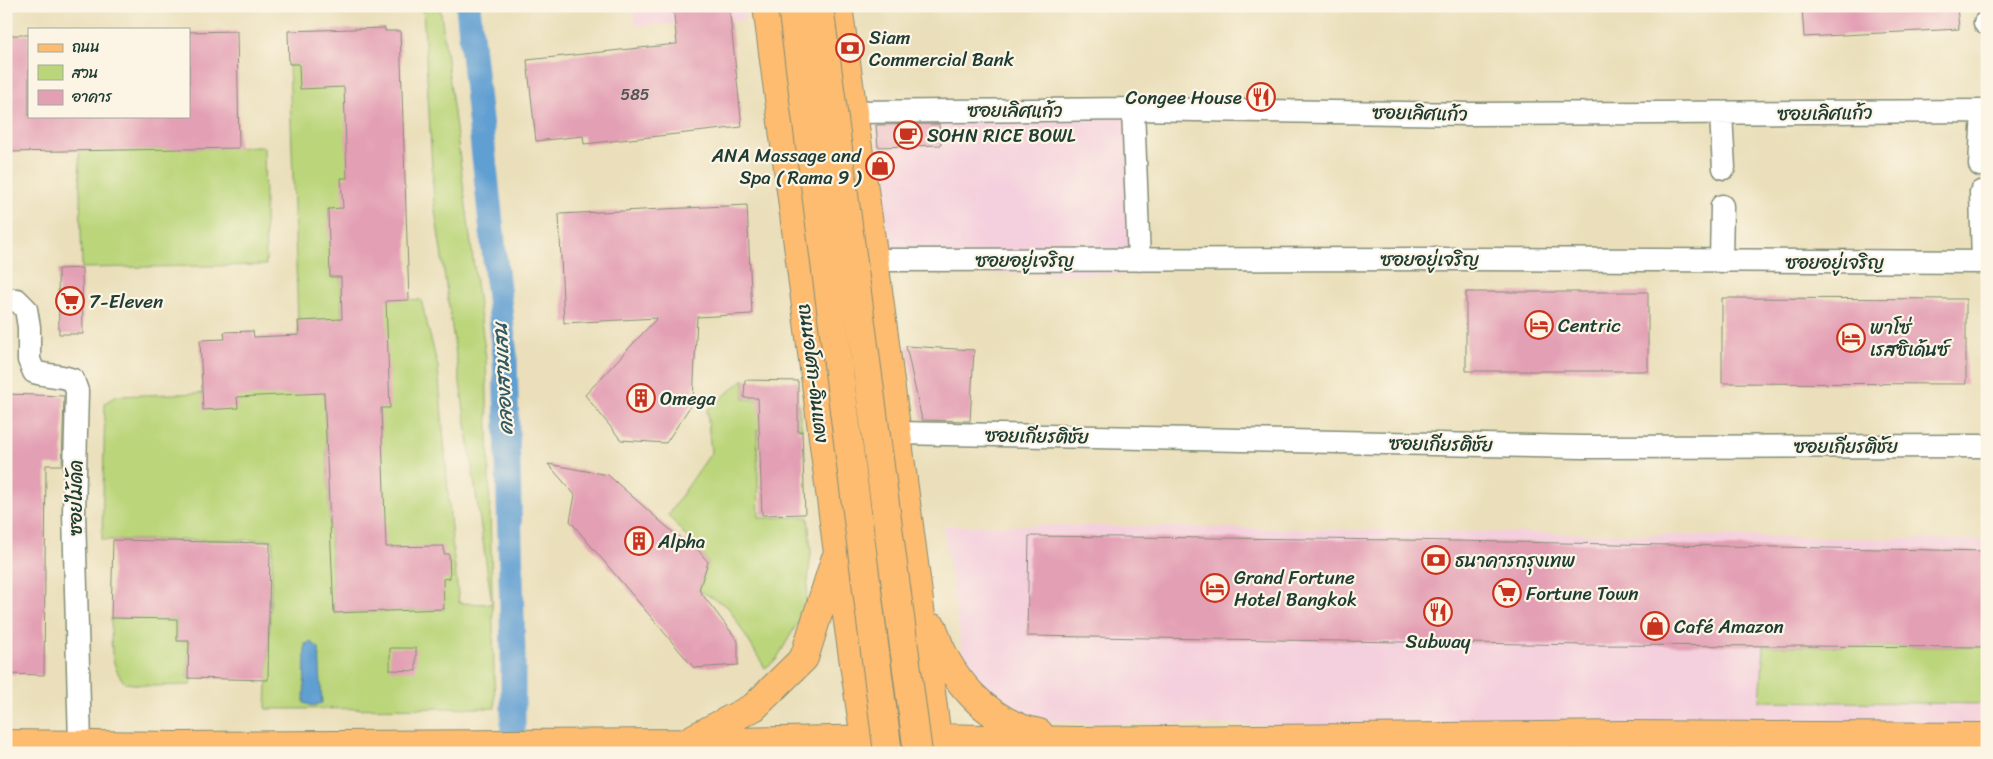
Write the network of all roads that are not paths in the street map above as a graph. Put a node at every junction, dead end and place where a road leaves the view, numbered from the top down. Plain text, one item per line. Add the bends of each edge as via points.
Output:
1 (792, 6) edge
2 (832, 9) edge
3 (768, 14) edge
4 (1134, 110) junction
5 (1985, 111) edge
6 (853, 112) junction
7 (1721, 114) junction
8 (1980, 165) dead end
9 (1724, 168) dead end
10 (861, 173) junction
11 (790, 180) junction
12 (1981, 192) dead end
13 (1722, 206) dead end
14 (874, 260) junction
15 (1139, 260) junction
16 (1722, 262) junction
17 (1985, 262) edge
18 (6, 300) edge
19 (896, 433) junction
20 (1987, 446) edge
21 (838, 553) junction
22 (916, 572) junction
23 (1987, 737) edge
24 (1077, 741) junction
25 (684, 742) junction
26 (6, 744) edge
27 (80, 744) junction
28 (1616, 744) edge
29 (873, 748) edge
30 (932, 748) edge

1 - 29 main road, ถนนอโศก-ดินแดง, bridge via 882,708
2 - 3 main road
2 - 6 main road
2 - 30 main road, bridge via 912,706
3 - 11 main road, ถนนอโศก-ดินแดง
4 - 6 street, ซอยเลิศแก้ว
4 - 7 street, ซอยเลิศแก้ว
4 - 15 street
5 - 7 street, ซอยเลิศแก้ว
5 - 8 street
6 - 10 main road
7 - 9 street
10 - 11 main road
10 - 14 main road
11 - 21 main road, ถนนอโศก-ดินแดง
12 - 17 street
13 - 16 street
14 - 15 street, ซอยอยู่เจริญ
14 - 19 main road
15 - 16 street, ซอยอยู่เจริญ
16 - 17 street, ซอยอยู่เจริญ
18 - 27 street, ซอยไม้ดัด via 16,300 26,309 29,360 34,372 73,380 77,391 74,512
19 - 20 street, ซอยเกียรติชัย via 1583,447
19 - 22 main road
21 - 25 main road via 804,658 754,707
21 - 29 main road, ถนนอโศก-ดินแดง
22 - 24 main road via 939,648 958,680 998,717 1032,732
22 - 30 main road
23 - 28 main road
24 - 28 main road
24 - 30 main road
25 - 27 main road
25 - 29 main road
26 - 27 main road
29 - 30 main road

